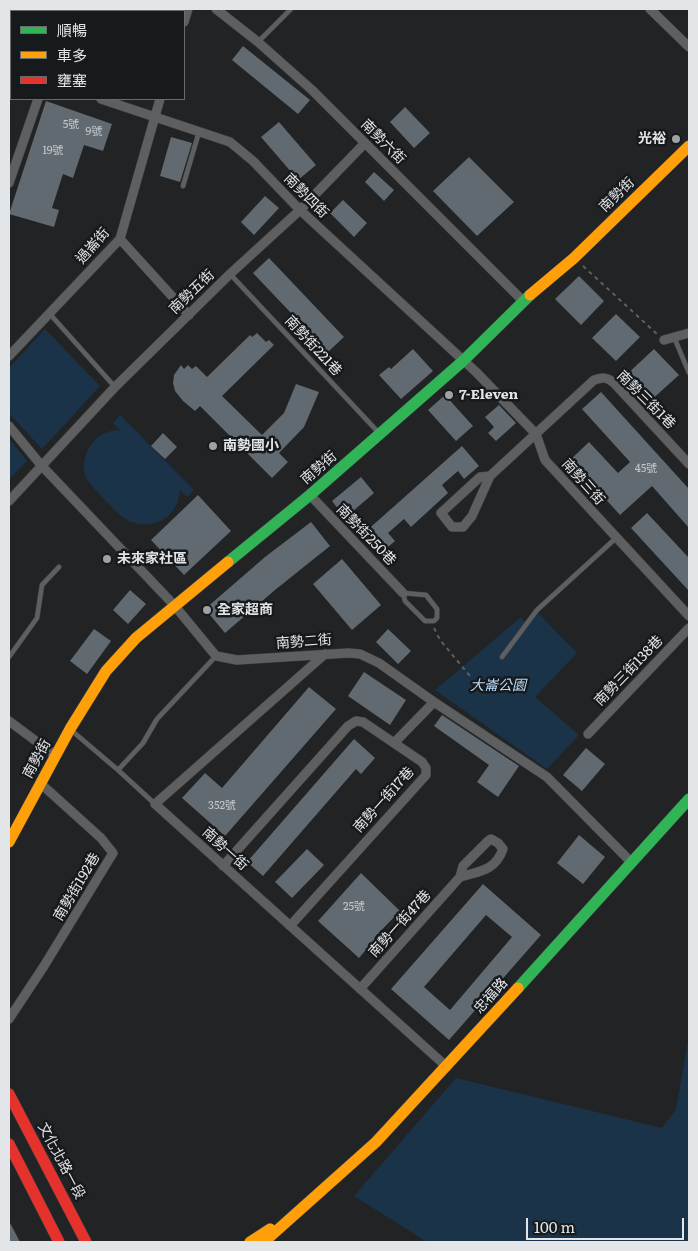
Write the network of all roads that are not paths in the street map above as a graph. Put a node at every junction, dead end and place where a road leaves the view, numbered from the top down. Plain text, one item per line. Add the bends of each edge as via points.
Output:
1 (216, 9) edge
2 (290, 9) edge
3 (650, 9) edge
4 (258, 42) junction
5 (689, 47) edge
6 (38, 100) edge
7 (104, 100) edge
8 (160, 100) edge
9 (154, 117) junction
10 (199, 132) junction
11 (366, 143) junction
12 (689, 146) edge
13 (9, 183) edge
14 (183, 186) dead end
15 (300, 210) junction
16 (120, 239) junction
17 (230, 274) junction
18 (523, 301) junction
19 (49, 313) junction
20 (189, 315) junction
21 (689, 332) edge
22 (674, 337) junction
23 (664, 340) road end
24 (9, 356) edge
25 (463, 361) junction
26 (689, 373) edge
27 (115, 387) junction
28 (9, 426) edge
29 (380, 434) junction
30 (536, 434) junction
31 (689, 464) edge
32 (42, 465) junction
33 (490, 476) junction
34 (310, 495) junction
35 (9, 501) edge
36 (616, 538) junction
37 (59, 567) dead end
38 (403, 593) junction
39 (174, 605) junction
40 (689, 616) edge
41 (689, 628) edge
42 (326, 654) junction
43 (216, 656) junction
44 (9, 657) edge
45 (502, 657) dead end
46 (434, 702) junction
47 (9, 721) edge
48 (70, 729) junction
49 (588, 734) dead end
50 (395, 742) junction
51 (56, 756) junction
52 (118, 770) junction
53 (40, 783) junction
54 (689, 799) edge
55 (155, 804) junction
56 (9, 842) edge
57 (632, 863) junction
58 (223, 866) junction
59 (460, 877) junction
60 (290, 926) junction
61 (360, 989) junction
62 (9, 1019) edge
63 (447, 1067) junction
64 (9, 1094) edge
65 (9, 1144) edge
66 (267, 1237) edge
67 (59, 1242) edge
68 (86, 1242) edge
69 (250, 1242) edge

1 - 4 street, 南勢六街
2 - 4 lane
3 - 5 street
4 - 11 street, 南勢六街
6 - 13 street
7 - 9 street, 南勢四街
8 - 9 street, 過崙街
9 - 10 street, 南勢四街
9 - 16 street, 過崙街
10 - 14 lane
10 - 15 street, 南勢四街 via 230,142
11 - 15 street, 南勢五街
11 - 18 street, 南勢六街
12 - 18 main road, 南勢街 via 574,258
15 - 17 street, 南勢五街
15 - 25 street, 南勢四街
16 - 19 street, 過崙街
16 - 20 street
17 - 20 street, 南勢五街
17 - 29 lane, 南勢街221巷
18 - 25 main road, 南勢街
19 - 24 street, 過崙街
19 - 27 lane
20 - 27 street, 南勢五街
21 - 22 street
22 - 23 street
22 - 26 lane
25 - 29 main road, 南勢街
25 - 30 street, 南勢三街
27 - 32 street, 南勢五街
28 - 32 street
29 - 34 main road, 南勢街
30 - 31 street, 南勢三街1巷 via 594,380 603,377 614,383
30 - 33 street
30 - 36 street, 南勢三街 via 545,460
32 - 35 street, 南勢五街
32 - 39 street
33 - 33 street via 472,516 463,527 452,527 442,513 480,476
34 - 38 street, 南勢街250巷
34 - 39 main road, 南勢街
36 - 40 street, 南勢三街
36 - 45 lane via 537,610
37 - 44 lane via 42,585 38,618
38 - 38 lane via 405,600 425,621 437,618 437,609 426,595
39 - 43 street
39 - 48 main road, 南勢街 via 136,638 106,671
41 - 49 street, 南勢三街138巷
42 - 43 street, 南勢二街 via 237,660
42 - 46 street, 南勢二街 via 348,653 369,657
42 - 55 street
43 - 52 lane via 157,719 143,743
46 - 50 street
46 - 57 street, 南勢二街 via 547,777
47 - 51 street
48 - 51 main road, 南勢街
48 - 52 lane
50 - 58 street, 南勢一街17巷 via 363,722 356,721 348,726
50 - 60 street, 南勢一街17巷 via 422,762 426,775
51 - 53 main road, 南勢街
52 - 55 lane
53 - 56 main road, 南勢街
53 - 62 street, 南勢街192巷 via 113,853
54 - 57 main road, 忠福路
55 - 58 street, 南勢一街
57 - 63 main road, 忠福路
58 - 60 street, 南勢一街
59 - 59 street, 南勢一街47巷 via 488,869 499,859 503,849 491,839 463,866
59 - 61 street, 南勢一街47巷
60 - 61 street, 南勢一街
61 - 63 street, 南勢一街
63 - 66 main road, 忠福路 via 376,1142
64 - 68 main road, 文化北路一段
65 - 67 main road
66 - 69 main road, 忠福路

